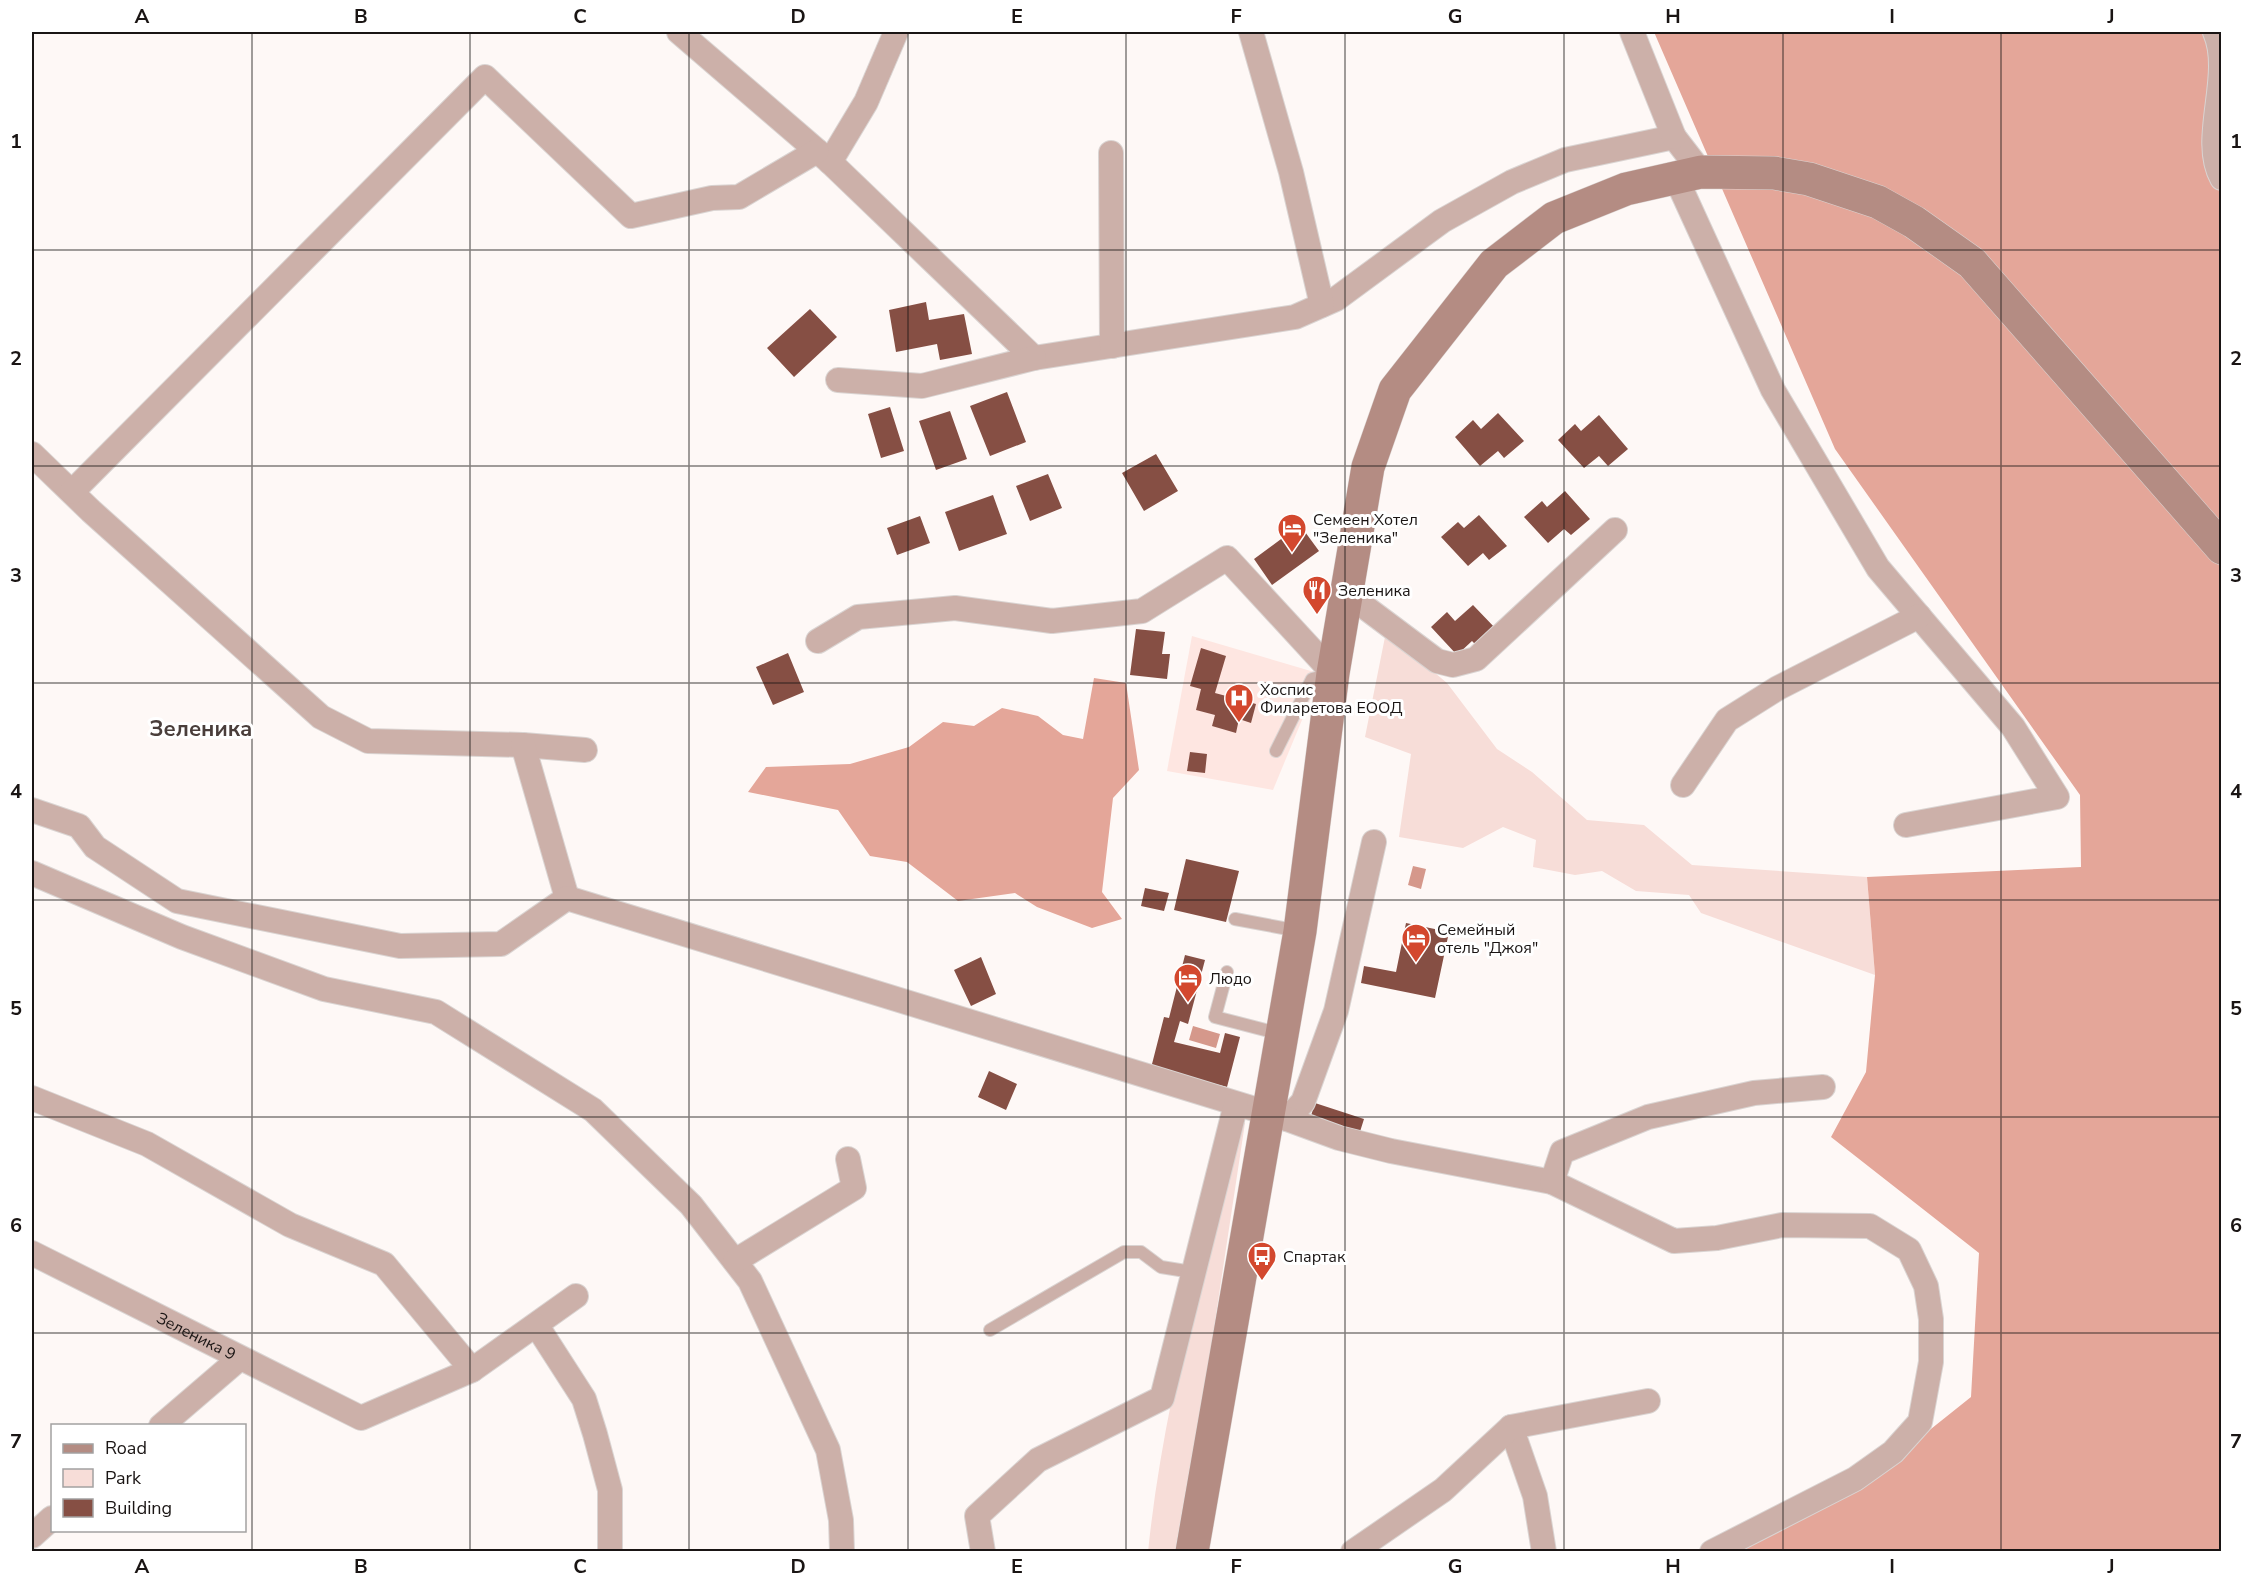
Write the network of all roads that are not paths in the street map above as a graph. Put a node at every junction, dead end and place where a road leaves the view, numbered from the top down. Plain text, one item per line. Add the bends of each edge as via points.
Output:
1 (679, 32) edge
2 (896, 32) edge
3 (1251, 32) edge
4 (1632, 32) edge
5 (2215, 32) edge
6 (1674, 136) junction
7 (1111, 153) dead end
8 (824, 156) junction
9 (1689, 175) junction
10 (2222, 178) edge
11 (1322, 305) junction
12 (1112, 346) junction
13 (1034, 358) junction
14 (838, 380) dead end
15 (32, 454) edge
16 (72, 492) junction
17 (1615, 530) dead end
18 (2222, 548) edge
19 (1346, 593) junction
20 (1919, 616) junction
21 (818, 641) dead end
22 (1333, 673) junction
23 (523, 745) junction
24 (585, 750) dead end
25 (1276, 751) dead end
26 (1683, 784) dead end
27 (32, 810) edge
28 (1906, 825) dead end
29 (1374, 842) dead end
30 (32, 873) edge
31 (567, 898) junction
32 (1235, 919) dead end
33 (1300, 931) junction
34 (1227, 972) dead end
35 (1282, 1034) junction
36 (1823, 1088) dead end
37 (32, 1098) edge
38 (1236, 1104) junction
39 (1278, 1116) junction
40 (848, 1159) dead end
41 (1552, 1182) junction
42 (32, 1253) edge
43 (735, 1261) junction
44 (1192, 1272) junction
45 (576, 1296) dead end
46 (537, 1326) junction
47 (990, 1330) dead end
48 (239, 1359) junction
49 (472, 1370) junction
50 (1648, 1401) dead end
51 (162, 1424) edge
52 (1511, 1427) junction
53 (51, 1519) edge
54 (32, 1536) edge
55 (610, 1551) edge
56 (842, 1551) edge
57 (983, 1551) edge
58 (1192, 1551) edge
59 (1353, 1551) edge
60 (1544, 1551) edge
61 (1712, 1551) edge

1 - 8 street
2 - 8 street via 866,102
3 - 11 street via 1291,172
4 - 6 street
5 - 10 street via 2220,44 2220,64 2214,145
6 - 9 street
6 - 11 street via 1565,160 1512,182 1442,221 1336,299
7 - 12 street
8 - 13 street
8 - 16 street via 739,197 712,198 631,216 485,77
9 - 18 main road via 1774,173 1809,178 1878,202 1972,262
9 - 19 main road via 1626,189 1554,218 1494,264 1395,390 1368,467
9 - 20 street via 1773,390 1878,568
11 - 12 street via 1295,317
12 - 13 street
13 - 14 street via 922,386
15 - 16 street
16 - 23 street via 321,717 368,741
17 - 19 street via 1476,659 1453,665 1437,661
19 - 22 main road
20 - 26 street via 1778,688 1727,720
20 - 28 street via 2013,727 2057,797
21 - 22 street via 858,617 955,608 1052,621 1142,611 1227,558
22 - 25 lane via 1312,680
22 - 33 main road
23 - 24 street
23 - 31 street
27 - 31 street via 79,826 94,847 177,901 369,941 400,946 501,944
29 - 39 street via 1336,1011 1303,1102
30 - 43 street via 182,937 324,989 436,1012 593,1110 691,1205
31 - 38 street
32 - 33 lane
33 - 35 main road
34 - 35 lane via 1215,1017
35 - 39 main road
36 - 41 street via 1754,1093 1648,1117 1562,1152
37 - 49 street via 147,1144 290,1225 384,1264
38 - 39 street
38 - 44 street
39 - 41 street via 1391,1151
39 - 58 main road
40 - 43 street via 854,1188
41 - 61 street via 1674,1241 1717,1238 1782,1225 1870,1226 1909,1250 1926,1286 1931,1362 1920,1422 1893,1452 1855,1479
42 - 48 street, Зеленика 9
43 - 56 street via 750,1281 828,1450 842,1520
44 - 47 lane via 1161,1267 1141,1252 1124,1252
44 - 57 street via 1162,1398 1038,1460 977,1516
45 - 46 street
46 - 49 street
46 - 55 street via 584,1399 590,1417 610,1490
48 - 49 street, Зеленика 9 via 361,1418
48 - 51 street
50 - 52 street
52 - 59 street via 1443,1490
52 - 60 street via 1535,1496
53 - 54 street

